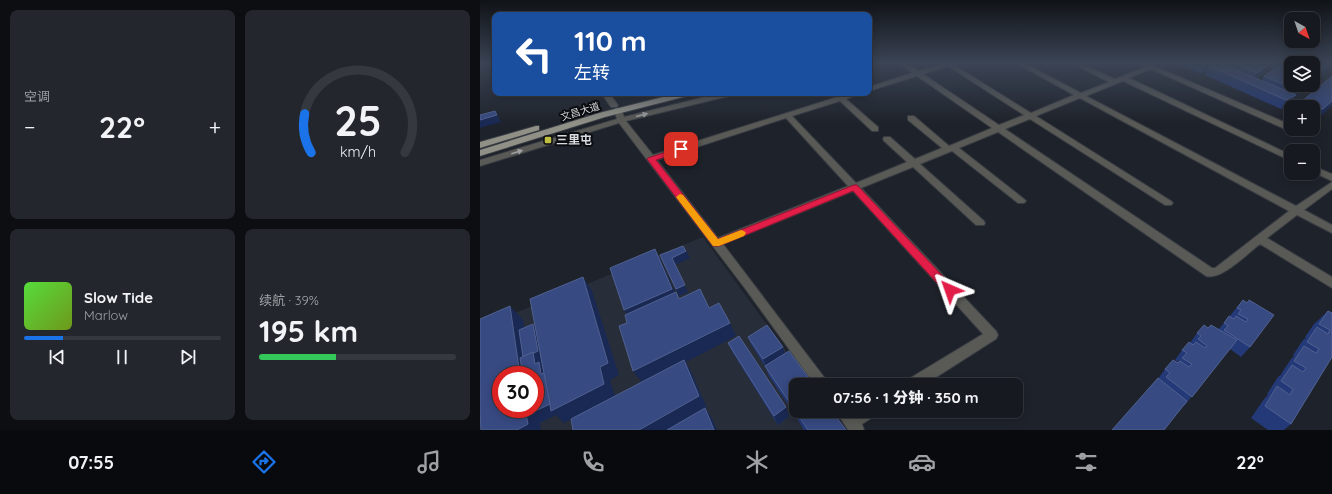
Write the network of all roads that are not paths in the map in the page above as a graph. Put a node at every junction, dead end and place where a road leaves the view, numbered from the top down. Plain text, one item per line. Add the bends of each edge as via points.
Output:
1 (888, 83) edge
2 (931, 83) edge
3 (980, 83) edge
4 (1057, 83) edge
5 (1112, 83) edge
6 (1135, 83) edge
7 (1188, 83) edge
8 (872, 88) edge
9 (607, 96) edge
10 (654, 96) edge
11 (677, 96) edge
12 (712, 96) edge
13 (847, 96) edge
14 (1081, 96) junction
15 (841, 98) junction
16 (618, 112) junction
17 (788, 115) junction
18 (1032, 116) junction
19 (911, 118) dead end
20 (1284, 125) edge
21 (875, 129) dead end
22 (999, 129) junction
23 (887, 139) dead end
24 (480, 145) edge
25 (951, 148) junction
26 (480, 153) edge
27 (1284, 155) edge
28 (651, 159) junction
29 (480, 163) edge
30 (914, 163) junction
31 (1320, 172) edge
32 (1332, 178) edge
33 (1332, 185) edge
34 (854, 187) junction
35 (1021, 201) dead end
36 (1168, 203) dead end
37 (1297, 210) junction
38 (980, 223) dead end
39 (1332, 229) edge
40 (1260, 239) junction
41 (716, 243) junction
42 (1332, 283) edge
43 (818, 378) edge
44 (923, 378) edge

1 - 8 street
2 - 22 street
3 - 18 street
4 - 14 street
5 - 14 street
6 - 27 street
7 - 20 street
9 - 16 street
10 - 16 main road, 文昌大道
11 - 16 main road, 文昌大道
16 -> 12 street
13 - 15 street
14 - 18 street
14 - 37 street
15 - 17 street
15 - 21 street
16 - 24 main road, 文昌大道
16 - 26 main road, 文昌大道
16 - 28 street
29 -> 16 street
17 - 28 street
17 - 34 street
18 - 22 street
18 - 36 street
19 - 25 street
22 - 25 street
22 - 40 street via 1210,273 1218,271
23 - 30 street
25 - 30 street
25 - 35 street
28 - 41 street
30 - 34 street
30 - 38 street
31 - 32 street
33 - 37 street
34 - 41 street
34 - 44 street via 992,335
37 - 39 street
37 - 40 street
40 - 42 street
41 - 43 street

